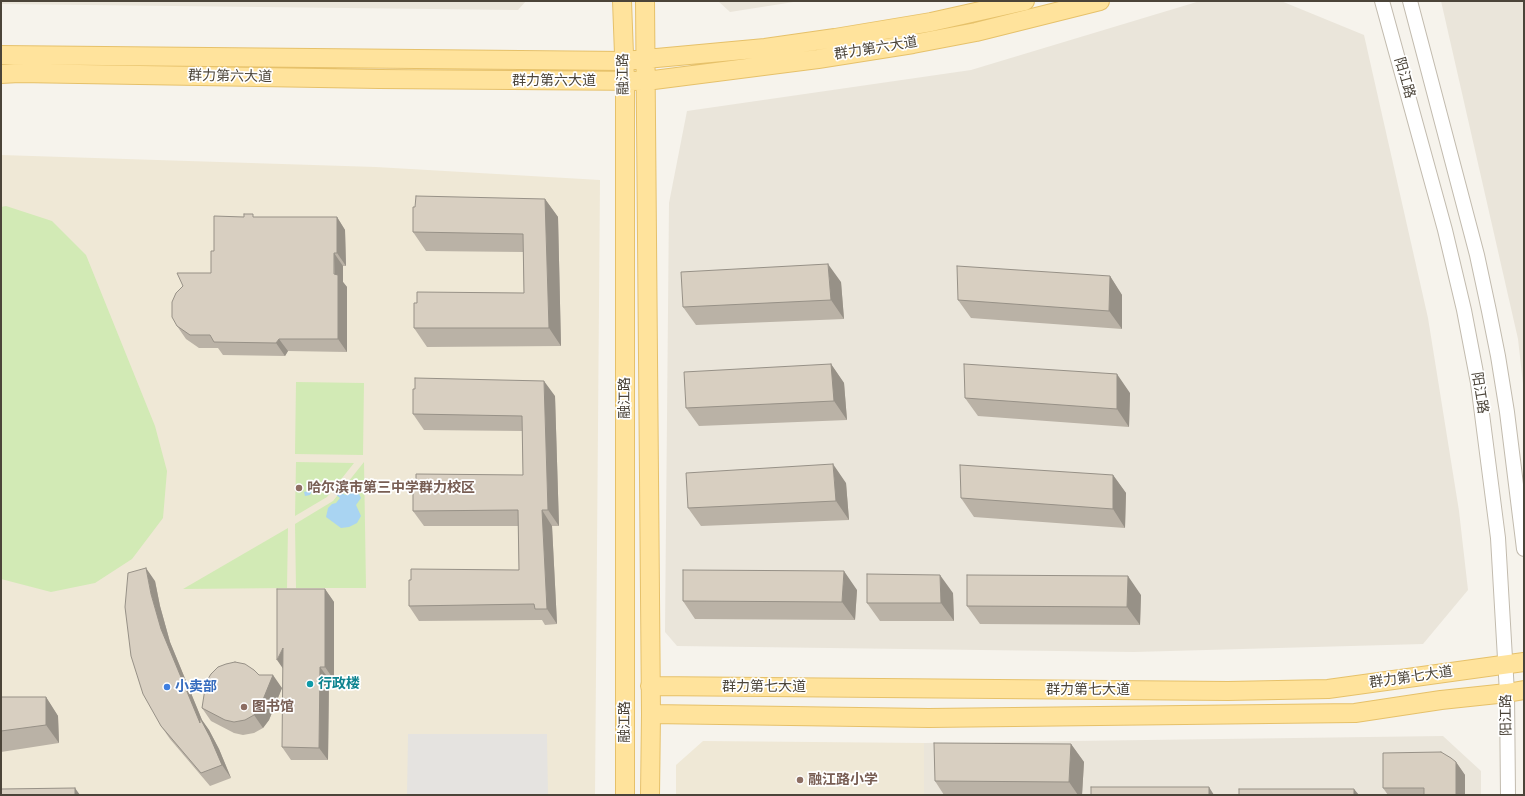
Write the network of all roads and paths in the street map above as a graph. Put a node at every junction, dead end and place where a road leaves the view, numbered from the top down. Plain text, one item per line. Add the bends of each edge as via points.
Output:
1 (622, 1) edge
2 (645, 1) edge
3 (1025, 1) edge
4 (1100, 1) edge
5 (1382, 1) edge
6 (1410, 1) edge
7 (1, 55) edge
8 (647, 60) junction
9 (624, 61) junction
10 (1, 74) edge
11 (625, 81) junction
12 (646, 81) junction
13 (1524, 549) edge
14 (1524, 662) edge
15 (1505, 665) junction
16 (650, 686) junction
17 (1516, 692) edge
18 (651, 714) junction
19 (625, 795) edge
20 (650, 795) edge
21 (1508, 795) edge

1 - 9 main road, 融江路
2 - 8 main road, 融江路
3 - 8 main road, 群力第六大道 via 931,22 835,38
4 - 12 main road, 群力第六大道 via 976,32 913,44
5 - 15 street, 阳江路 via 1445,230 1478,383 1498,538
6 - 13 street, 阳江路 via 1490,311 1507,412
7 - 9 main road, 群力第六大道
8 - 9 main road, 群力第六大道
8 - 12 main road, 融江路
9 - 11 main road, 融江路
10 - 11 main road, 群力第六大道
11 - 12 main road, 群力第六大道
11 - 19 main road, 融江路
12 - 16 main road, 融江路
14 - 15 main road, 群力第七大道
15 - 16 main road, 群力第七大道 via 1320,690
15 - 17 street, 阳江路
16 - 18 main road, 融江路
17 - 18 main road, 群力第七大道 via 1355,713 929,718
17 - 21 street, 阳江路
18 - 20 main road, 融江路

